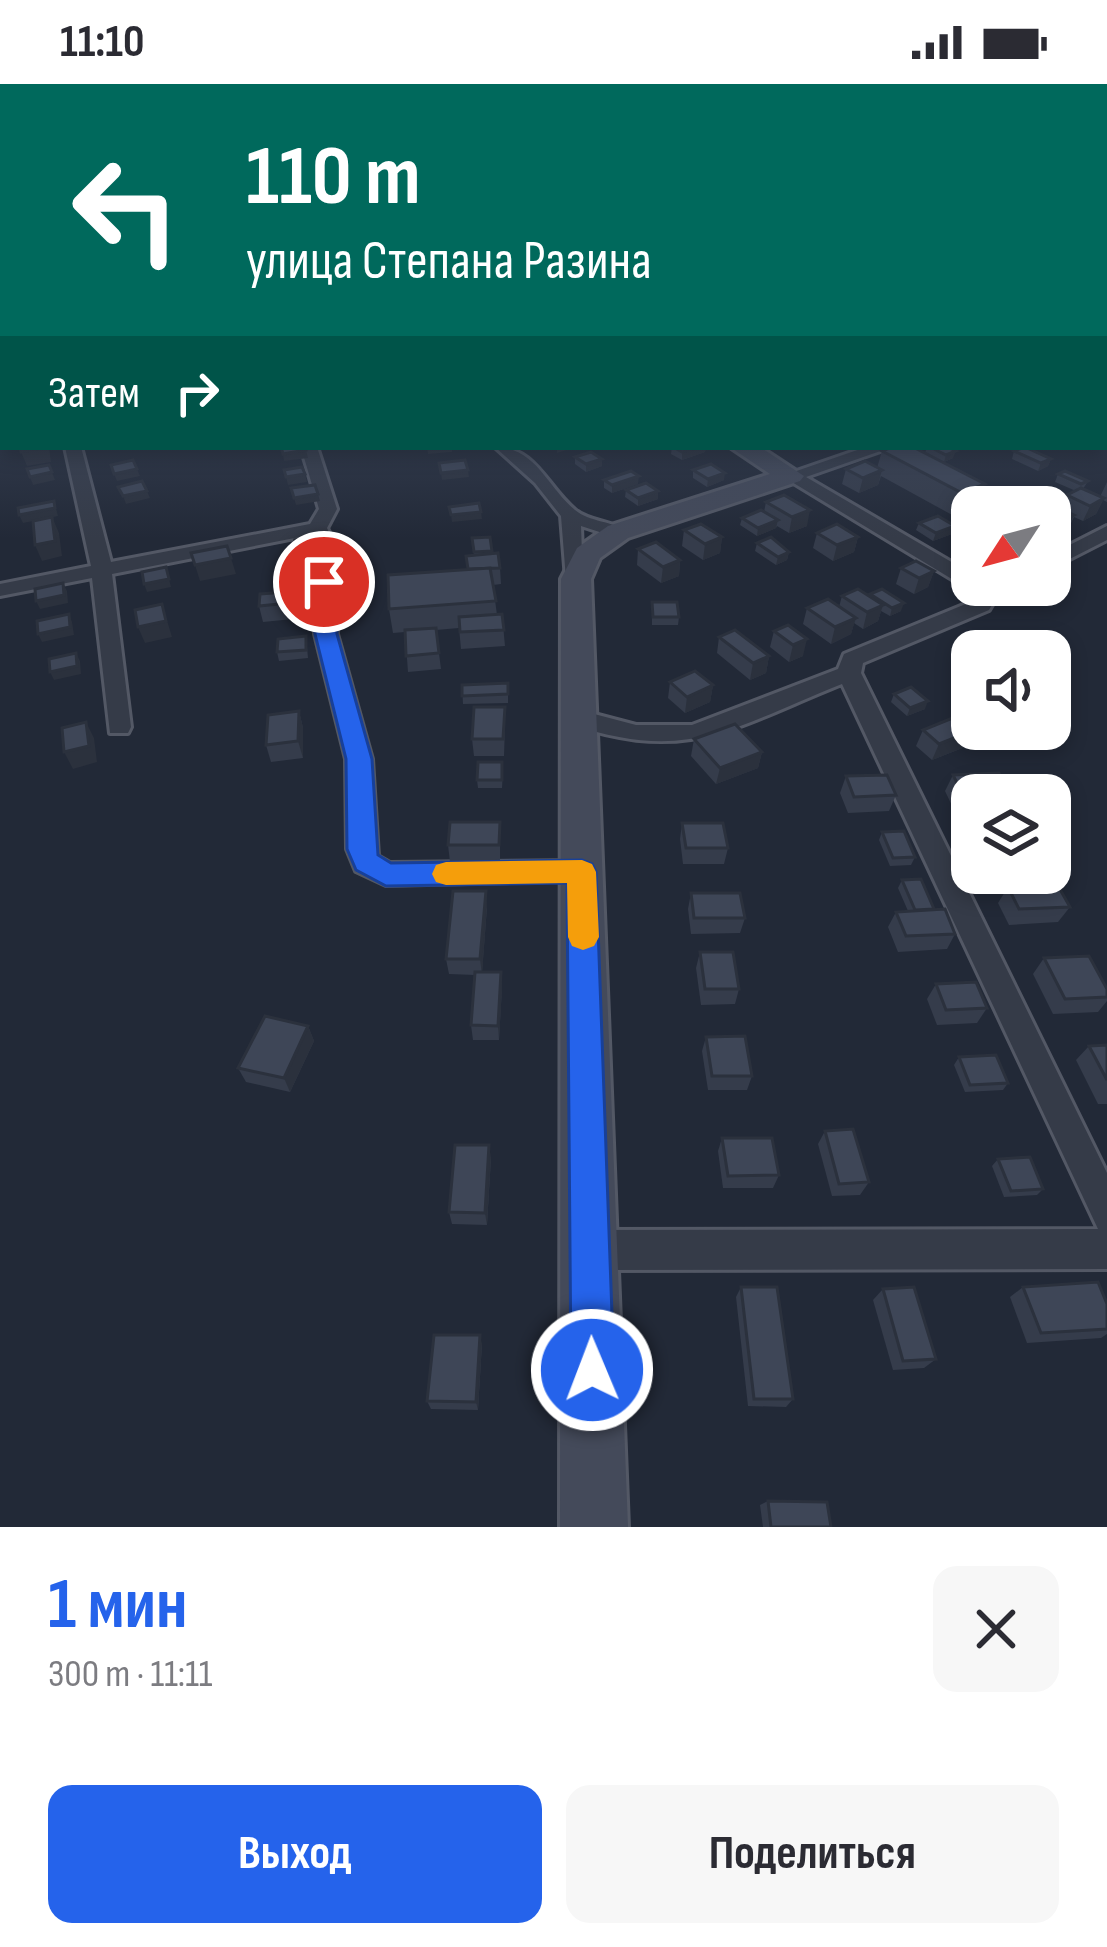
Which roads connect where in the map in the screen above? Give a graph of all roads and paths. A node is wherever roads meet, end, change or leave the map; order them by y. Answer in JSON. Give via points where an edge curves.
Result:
{"nodes":[{"id":1,"x":74,"y":450,"type":"edge"},
{"id":2,"x":309,"y":450,"type":"edge"},
{"id":3,"x":507,"y":450,"type":"edge"},
{"id":4,"x":747,"y":450,"type":"edge"},
{"id":5,"x":874,"y":450,"type":"edge"},
{"id":6,"x":791,"y":476,"type":"junction"},
{"id":7,"x":570,"y":516,"type":"junction"},
{"id":8,"x":317,"y":528,"type":"junction"},
{"id":9,"x":618,"y":532,"type":"junction"},
{"id":10,"x":1107,"y":532,"type":"edge"},
{"id":11,"x":1071,"y":552,"type":"edge"},
{"id":12,"x":951,"y":565,"type":"edge"},
{"id":13,"x":100,"y":570,"type":"junction"},
{"id":14,"x":576,"y":579,"type":"junction"},
{"id":15,"x":0,"y":590,"type":"edge"},
{"id":16,"x":979,"y":606,"type":"edge"},
{"id":17,"x":849,"y":673,"type":"junction"},
{"id":18,"x":579,"y":718,"type":"junction"},
{"id":19,"x":119,"y":727,"type":"dead end"},
{"id":20,"x":582,"y":872,"type":"junction"},
{"id":21,"x":1107,"y":1214,"type":"edge"},
{"id":22,"x":1107,"y":1249,"type":"edge"},
{"id":23,"x":590,"y":1250,"type":"junction"},
{"id":24,"x":594,"y":1527,"type":"edge"}],
"edges":[{"from":1,"to":13,"type":"street"},
{"from":2,"to":8,"type":"street","via":[[328,508]]},
{"from":3,"to":7,"type":"street"},
{"from":4,"to":6,"type":"street"},
{"from":5,"to":6,"type":"street"},
{"from":6,"to":9,"type":"street"},
{"from":6,"to":12,"type":"street"},
{"from":7,"to":9,"type":"street"},
{"from":7,"to":14,"type":"street"},
{"from":8,"to":13,"type":"street"},
{"from":8,"to":20,"type":"street","via":[[326,548],[326,634],[359,759],[366,862],[386,874]]},
{"from":9,"to":14,"type":"street","via":[[586,554]]},
{"from":10,"to":11,"type":"street"},
{"from":13,"to":15,"type":"street"},
{"from":13,"to":19,"type":"street"},
{"from":14,"to":18,"type":"street"},
{"from":16,"to":17,"type":"street","via":[[852,659]]},
{"from":17,"to":18,"type":"street","via":[[695,733],[623,734]]},
{"from":17,"to":21,"type":"street"},
{"from":18,"to":20,"type":"street"},
{"from":20,"to":23,"type":"street"},
{"from":22,"to":23,"type":"street"},
{"from":23,"to":24,"type":"street"}]}
